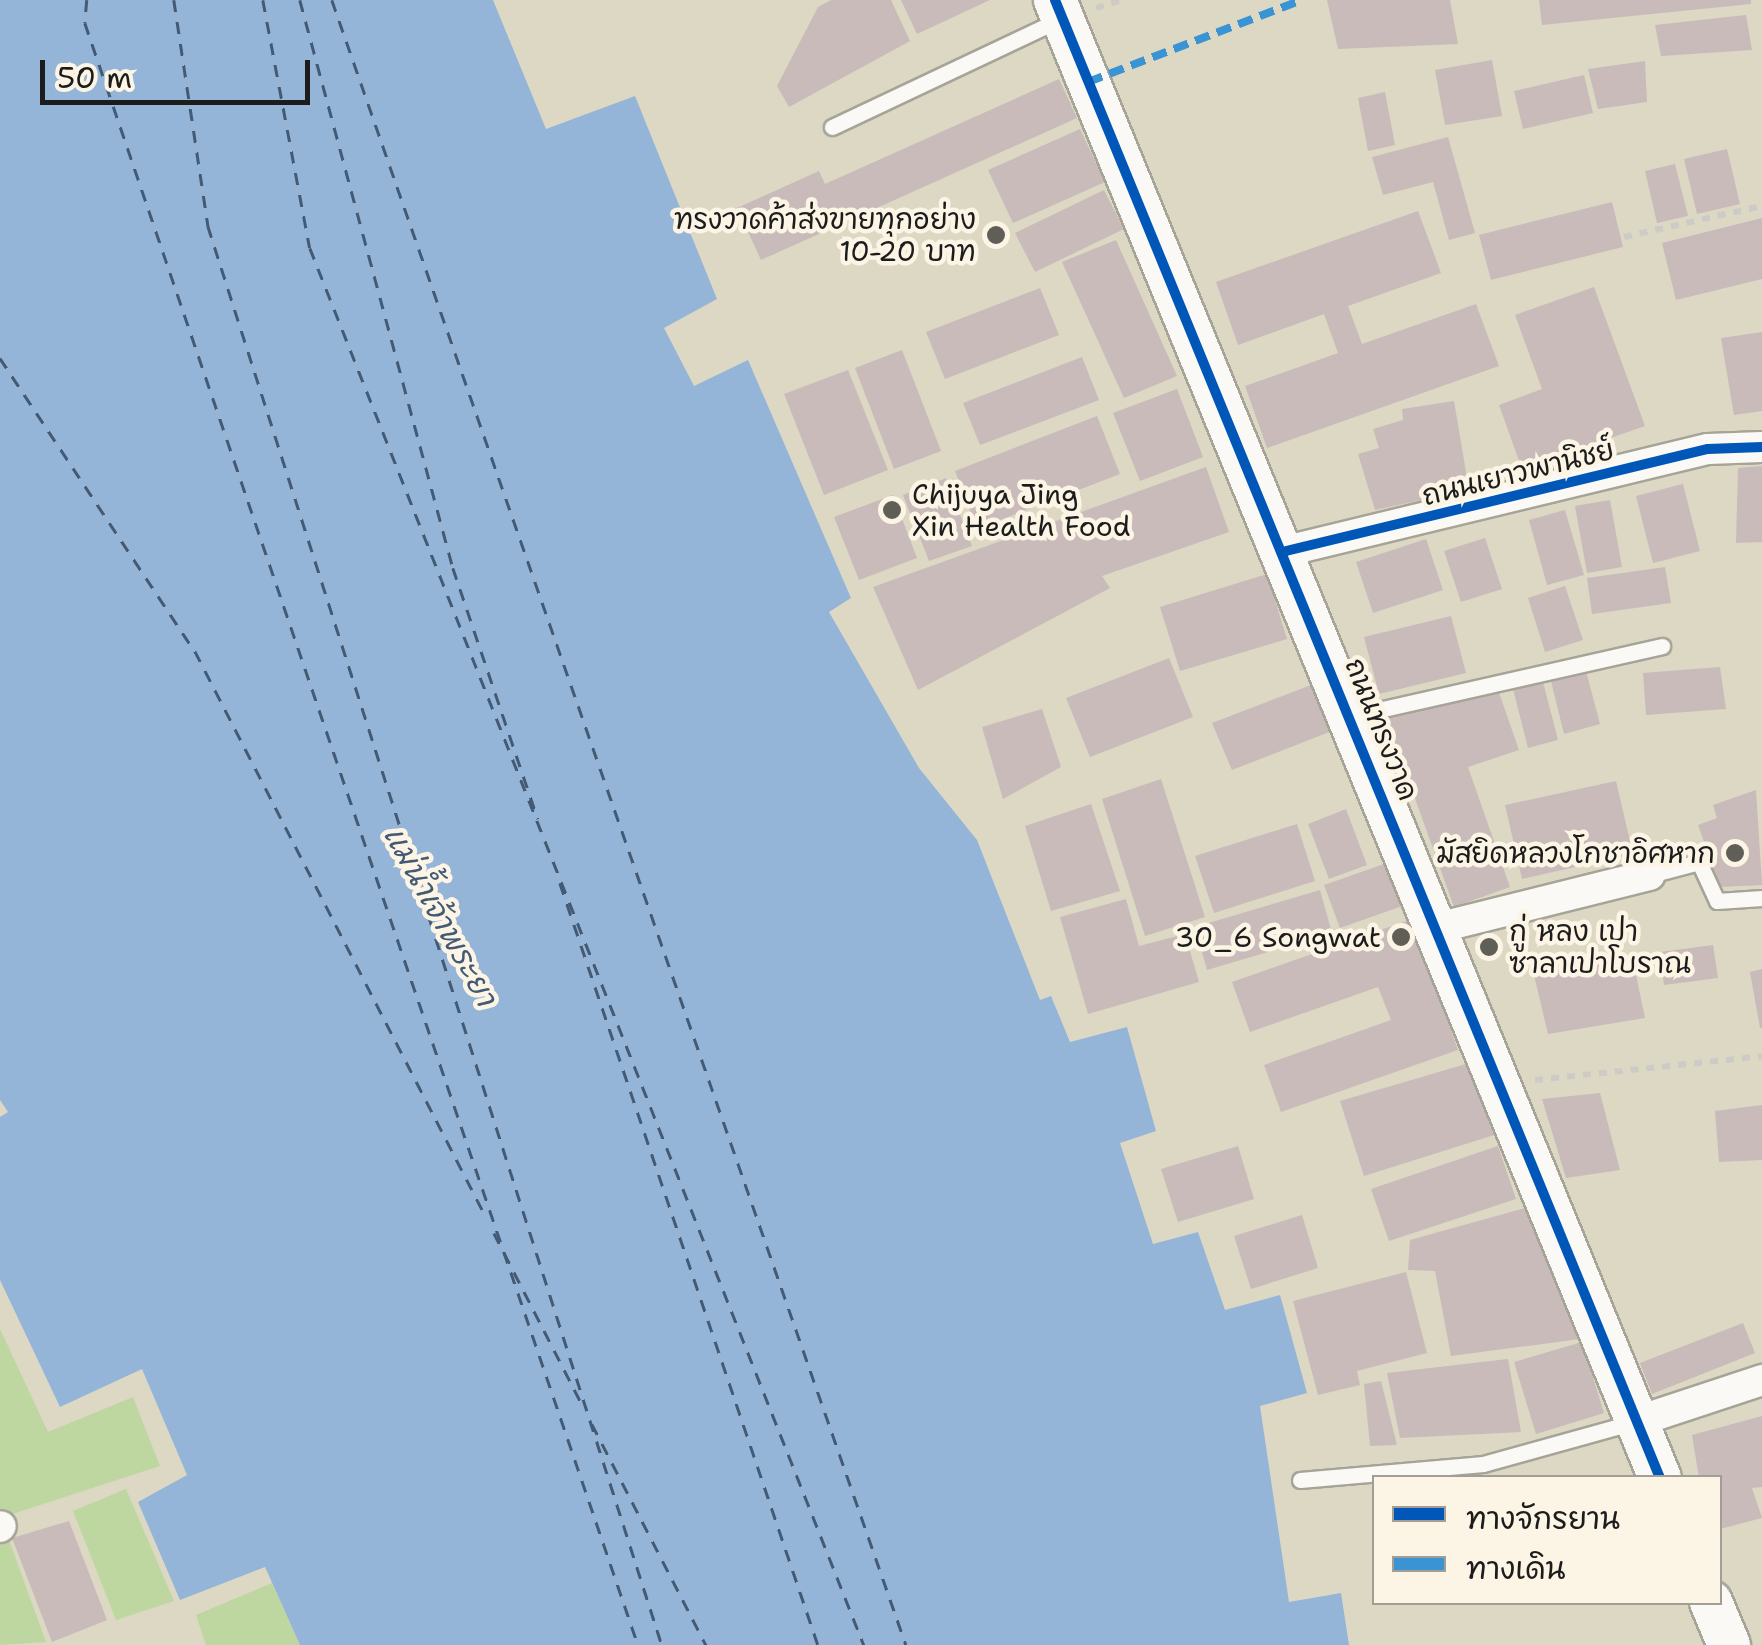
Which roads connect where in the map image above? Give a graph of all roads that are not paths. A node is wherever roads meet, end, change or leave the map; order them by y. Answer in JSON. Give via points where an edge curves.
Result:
{"nodes":[{"id":1,"x":1058,"y":9,"type":"edge"},
{"id":2,"x":832,"y":127,"type":"dead end"},
{"id":3,"x":1762,"y":447,"type":"edge"},
{"id":4,"x":1286,"y":552,"type":"junction"},
{"id":5,"x":1662,"y":646,"type":"dead end"},
{"id":6,"x":1352,"y":716,"type":"junction"},
{"id":7,"x":1650,"y":875,"type":"joint"},
{"id":8,"x":1762,"y":898,"type":"edge"},
{"id":9,"x":1441,"y":927,"type":"junction"},
{"id":10,"x":1762,"y":1380,"type":"edge"},
{"id":11,"x":1638,"y":1421,"type":"junction"},
{"id":12,"x":1659,"y":1475,"type":"edge"},
{"id":13,"x":1300,"y":1480,"type":"dead end"},
{"id":14,"x":1713,"y":1605,"type":"edge"},
{"id":15,"x":1729,"y":1645,"type":"edge"}],
"edges":[{"from":1,"to":2,"type":"lane"},
{"from":1,"to":4,"type":"street","name":"ถนนทรงวาด"},
{"from":3,"to":4,"type":"street","name":"ถนนเยาวพานิชย์","via":[[1708,449]]},
{"from":4,"to":6,"type":"street","name":"ถนนทรงวาด"},
{"from":5,"to":6,"type":"lane"},
{"from":6,"to":9,"type":"street","name":"ถนนทรงวาด"},
{"from":7,"to":8,"type":"lane","via":[[1699,862],[1716,901]]},
{"from":7,"to":9,"type":"street"},
{"from":9,"to":11,"type":"street","name":"ถนนทรงวาด"},
{"from":10,"to":11,"type":"street"},
{"from":11,"to":12,"type":"street","name":"ถนนทรงวาด"},
{"from":11,"to":13,"type":"lane","via":[[1483,1464]]},
{"from":14,"to":15,"type":"street"}]}
